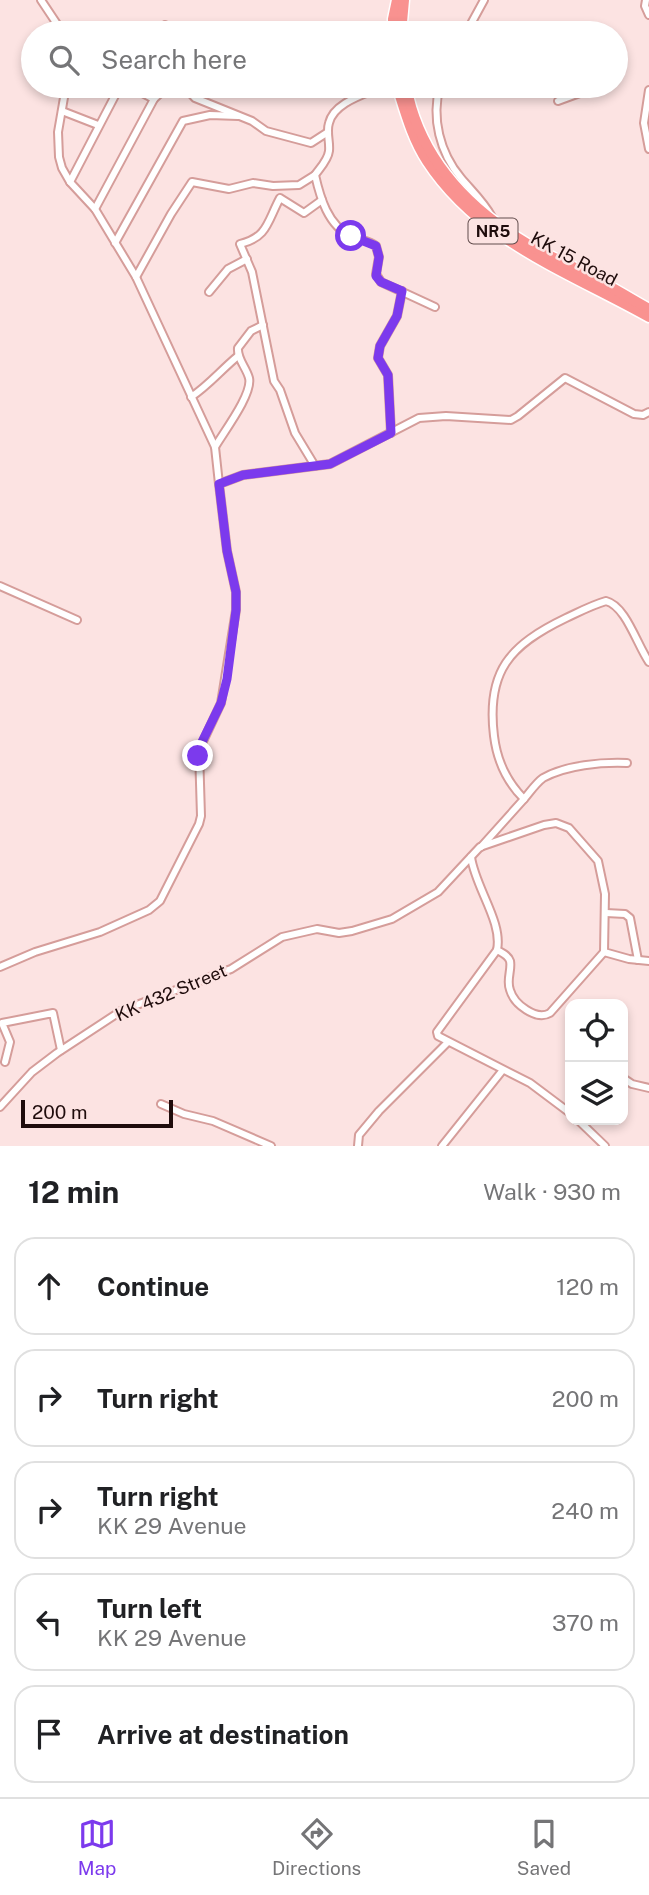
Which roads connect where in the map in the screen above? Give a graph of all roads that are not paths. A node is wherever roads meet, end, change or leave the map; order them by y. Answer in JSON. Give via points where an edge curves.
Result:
{"nodes":[{"id":1,"x":41,"y":0,"type":"edge"},
{"id":2,"x":397,"y":0,"type":"edge"},
{"id":3,"x":404,"y":0,"type":"edge"},
{"id":4,"x":484,"y":0,"type":"edge"},
{"id":5,"x":646,"y":0,"type":"edge"},
{"id":6,"x":649,"y":15,"type":"edge"},
{"id":7,"x":56,"y":21,"type":"edge"},
{"id":8,"x":393,"y":21,"type":"edge"},
{"id":9,"x":402,"y":21,"type":"edge"},
{"id":10,"x":473,"y":21,"type":"edge"},
{"id":11,"x":649,"y":90,"type":"edge"},
{"id":12,"x":64,"y":98,"type":"edge"},
{"id":13,"x":113,"y":98,"type":"edge"},
{"id":14,"x":197,"y":98,"type":"edge"},
{"id":15,"x":355,"y":98,"type":"edge"},
{"id":16,"x":401,"y":98,"type":"edge"},
{"id":17,"x":410,"y":98,"type":"edge"},
{"id":18,"x":439,"y":98,"type":"edge"},
{"id":19,"x":566,"y":98,"type":"edge"},
{"id":20,"x":154,"y":99,"type":"edge"},
{"id":21,"x":558,"y":101,"type":"dead end"},
{"id":22,"x":62,"y":111,"type":"junction"},
{"id":23,"x":238,"y":116,"type":"junction"},
{"id":24,"x":98,"y":125,"type":"junction"},
{"id":25,"x":328,"y":132,"type":"junction"},
{"id":26,"x":649,"y":149,"type":"edge"},
{"id":27,"x":316,"y":176,"type":"junction"},
{"id":28,"x":70,"y":182,"type":"junction"},
{"id":29,"x":322,"y":201,"type":"junction"},
{"id":30,"x":95,"y":209,"type":"junction"},
{"id":31,"x":494,"y":221,"type":"junction"},
{"id":32,"x":115,"y":243,"type":"junction"},
{"id":33,"x":247,"y":259,"type":"junction"},
{"id":34,"x":136,"y":277,"type":"junction"},
{"id":35,"x":402,"y":291,"type":"junction"},
{"id":36,"x":209,"y":292,"type":"dead end"},
{"id":37,"x":435,"y":307,"type":"dead end"},
{"id":38,"x":649,"y":309,"type":"edge"},
{"id":39,"x":649,"y":317,"type":"edge"},
{"id":40,"x":264,"y":324,"type":"junction"},
{"id":41,"x":238,"y":356,"type":"junction"},
{"id":42,"x":191,"y":397,"type":"junction"},
{"id":43,"x":649,"y":412,"type":"edge"},
{"id":44,"x":391,"y":433,"type":"junction"},
{"id":45,"x":215,"y":447,"type":"junction"},
{"id":46,"x":315,"y":466,"type":"junction"},
{"id":47,"x":219,"y":484,"type":"junction"},
{"id":48,"x":0,"y":586,"type":"edge"},
{"id":49,"x":77,"y":620,"type":"dead end"},
{"id":50,"x":649,"y":662,"type":"edge"},
{"id":51,"x":627,"y":764,"type":"dead end"},
{"id":52,"x":524,"y":799,"type":"junction"},
{"id":53,"x":480,"y":848,"type":"junction"},
{"id":54,"x":471,"y":858,"type":"junction"},
{"id":55,"x":606,"y":913,"type":"junction"},
{"id":56,"x":497,"y":950,"type":"junction"},
{"id":57,"x":604,"y":951,"type":"junction"},
{"id":58,"x":638,"y":960,"type":"junction"},
{"id":59,"x":649,"y":961,"type":"edge"},
{"id":60,"x":0,"y":967,"type":"edge"},
{"id":61,"x":1,"y":1023,"type":"edge"},
{"id":62,"x":448,"y":1042,"type":"junction"},
{"id":63,"x":61,"y":1050,"type":"junction"},
{"id":64,"x":5,"y":1062,"type":"dead end"},
{"id":65,"x":502,"y":1071,"type":"junction"},
{"id":66,"x":628,"y":1081,"type":"edge"},
{"id":67,"x":649,"y":1088,"type":"edge"},
{"id":68,"x":161,"y":1104,"type":"dead end"},
{"id":69,"x":0,"y":1107,"type":"edge"},
{"id":70,"x":565,"y":1109,"type":"edge"},
{"id":71,"x":583,"y":1125,"type":"edge"},
{"id":72,"x":271,"y":1146,"type":"edge"},
{"id":73,"x":358,"y":1146,"type":"edge"},
{"id":74,"x":442,"y":1146,"type":"edge"},
{"id":75,"x":605,"y":1146,"type":"edge"}],
"edges":[{"from":1,"to":7,"type":"street"},
{"from":2,"to":8,"type":"highway"},
{"from":3,"to":9,"type":"highway"},
{"from":4,"to":10,"type":"street"},
{"from":5,"to":6,"type":"street"},
{"from":11,"to":26,"type":"street","via":[[644,123]]},
{"from":12,"to":22,"type":"street"},
{"from":13,"to":24,"type":"street"},
{"from":14,"to":23,"type":"street"},
{"from":15,"to":25,"type":"street","via":[[333,114]]},
{"from":16,"to":39,"type":"highway","name":"KK 15 Road","number":"NR5","via":[[426,160],[474,216],[531,254]]},
{"from":17,"to":31,"type":"highway","name":"KK 15 Road","number":"NR5","via":[[436,161],[468,201]]},
{"from":18,"to":31,"type":"street","via":[[437,118],[444,149]]},
{"from":19,"to":21,"type":"street"},
{"from":20,"to":30,"type":"street"},
{"from":22,"to":24,"type":"street"},
{"from":22,"to":28,"type":"street","via":[[59,157]]},
{"from":23,"to":25,"type":"street","via":[[273,134],[307,143]]},
{"from":23,"to":32,"type":"street","via":[[210,115],[183,121]]},
{"from":24,"to":28,"type":"street"},
{"from":25,"to":27,"type":"street","via":[[328,155]]},
{"from":27,"to":29,"type":"street"},
{"from":27,"to":34,"type":"street","via":[[299,185],[253,183],[229,189],[192,182]]},
{"from":28,"to":30,"type":"street"},
{"from":29,"to":33,"type":"street","via":[[304,213],[280,198],[261,237],[240,244]]},
{"from":29,"to":35,"type":"street","via":[[344,232],[376,246],[376,276]]},
{"from":30,"to":32,"type":"street"},
{"from":31,"to":38,"type":"highway","name":"KK 15 Road","number":"NR5"},
{"from":32,"to":34,"type":"street"},
{"from":33,"to":36,"type":"street","via":[[228,269]]},
{"from":33,"to":40,"type":"street"},
{"from":34,"to":42,"type":"street"},
{"from":35,"to":37,"type":"street"},
{"from":35,"to":44,"type":"street","via":[[397,316],[378,358],[388,375]]},
{"from":40,"to":41,"type":"street","via":[[251,331],[238,348]]},
{"from":40,"to":46,"type":"street","via":[[274,381],[295,433]]},
{"from":41,"to":42,"type":"street"},
{"from":41,"to":45,"type":"street","via":[[249,379],[248,392]]},
{"from":42,"to":45,"type":"street"},
{"from":43,"to":44,"type":"street","via":[[634,414],[565,378],[510,420],[424,417]]},
{"from":44,"to":46,"type":"street","via":[[337,462]]},
{"from":45,"to":47,"type":"street"},
{"from":46,"to":47,"type":"street","via":[[243,475]]},
{"from":47,"to":60,"type":"street","via":[[236,610],[221,703],[199,750],[199,824],[160,901],[149,910]]},
{"from":48,"to":49,"type":"street"},
{"from":50,"to":52,"type":"street","via":[[618,607],[610,602],[530,638],[513,652],[500,673],[491,710],[495,745],[506,777]]},
{"from":51,"to":52,"type":"street","via":[[554,774],[540,780]]},
{"from":52,"to":53,"type":"street"},
{"from":53,"to":54,"type":"street"},
{"from":53,"to":55,"type":"street","via":[[544,825],[562,825],[598,860]]},
{"from":54,"to":56,"type":"street","via":[[496,928]]},
{"from":54,"to":63,"type":"street","name":"KK 432 Street","via":[[438,892],[392,919],[352,931],[317,929],[282,937],[231,969],[121,1011]]},
{"from":55,"to":57,"type":"street"},
{"from":55,"to":58,"type":"street","via":[[630,918]]},
{"from":56,"to":57,"type":"street","via":[[510,961],[509,987],[515,999],[544,1016]]},
{"from":56,"to":62,"type":"street","via":[[439,1029],[438,1036]]},
{"from":57,"to":58,"type":"street"},
{"from":58,"to":59,"type":"street"},
{"from":61,"to":63,"type":"street","via":[[53,1013]]},
{"from":61,"to":64,"type":"street","via":[[10,1042]]},
{"from":62,"to":65,"type":"street"},
{"from":62,"to":73,"type":"street","via":[[379,1111],[359,1135]]},
{"from":63,"to":69,"type":"street","name":"KK 432 Street","via":[[32,1072]]},
{"from":65,"to":70,"type":"street","via":[[530,1083]]},
{"from":65,"to":74,"type":"street"},
{"from":66,"to":67,"type":"street"},
{"from":68,"to":72,"type":"street"},
{"from":71,"to":75,"type":"street"}]}
